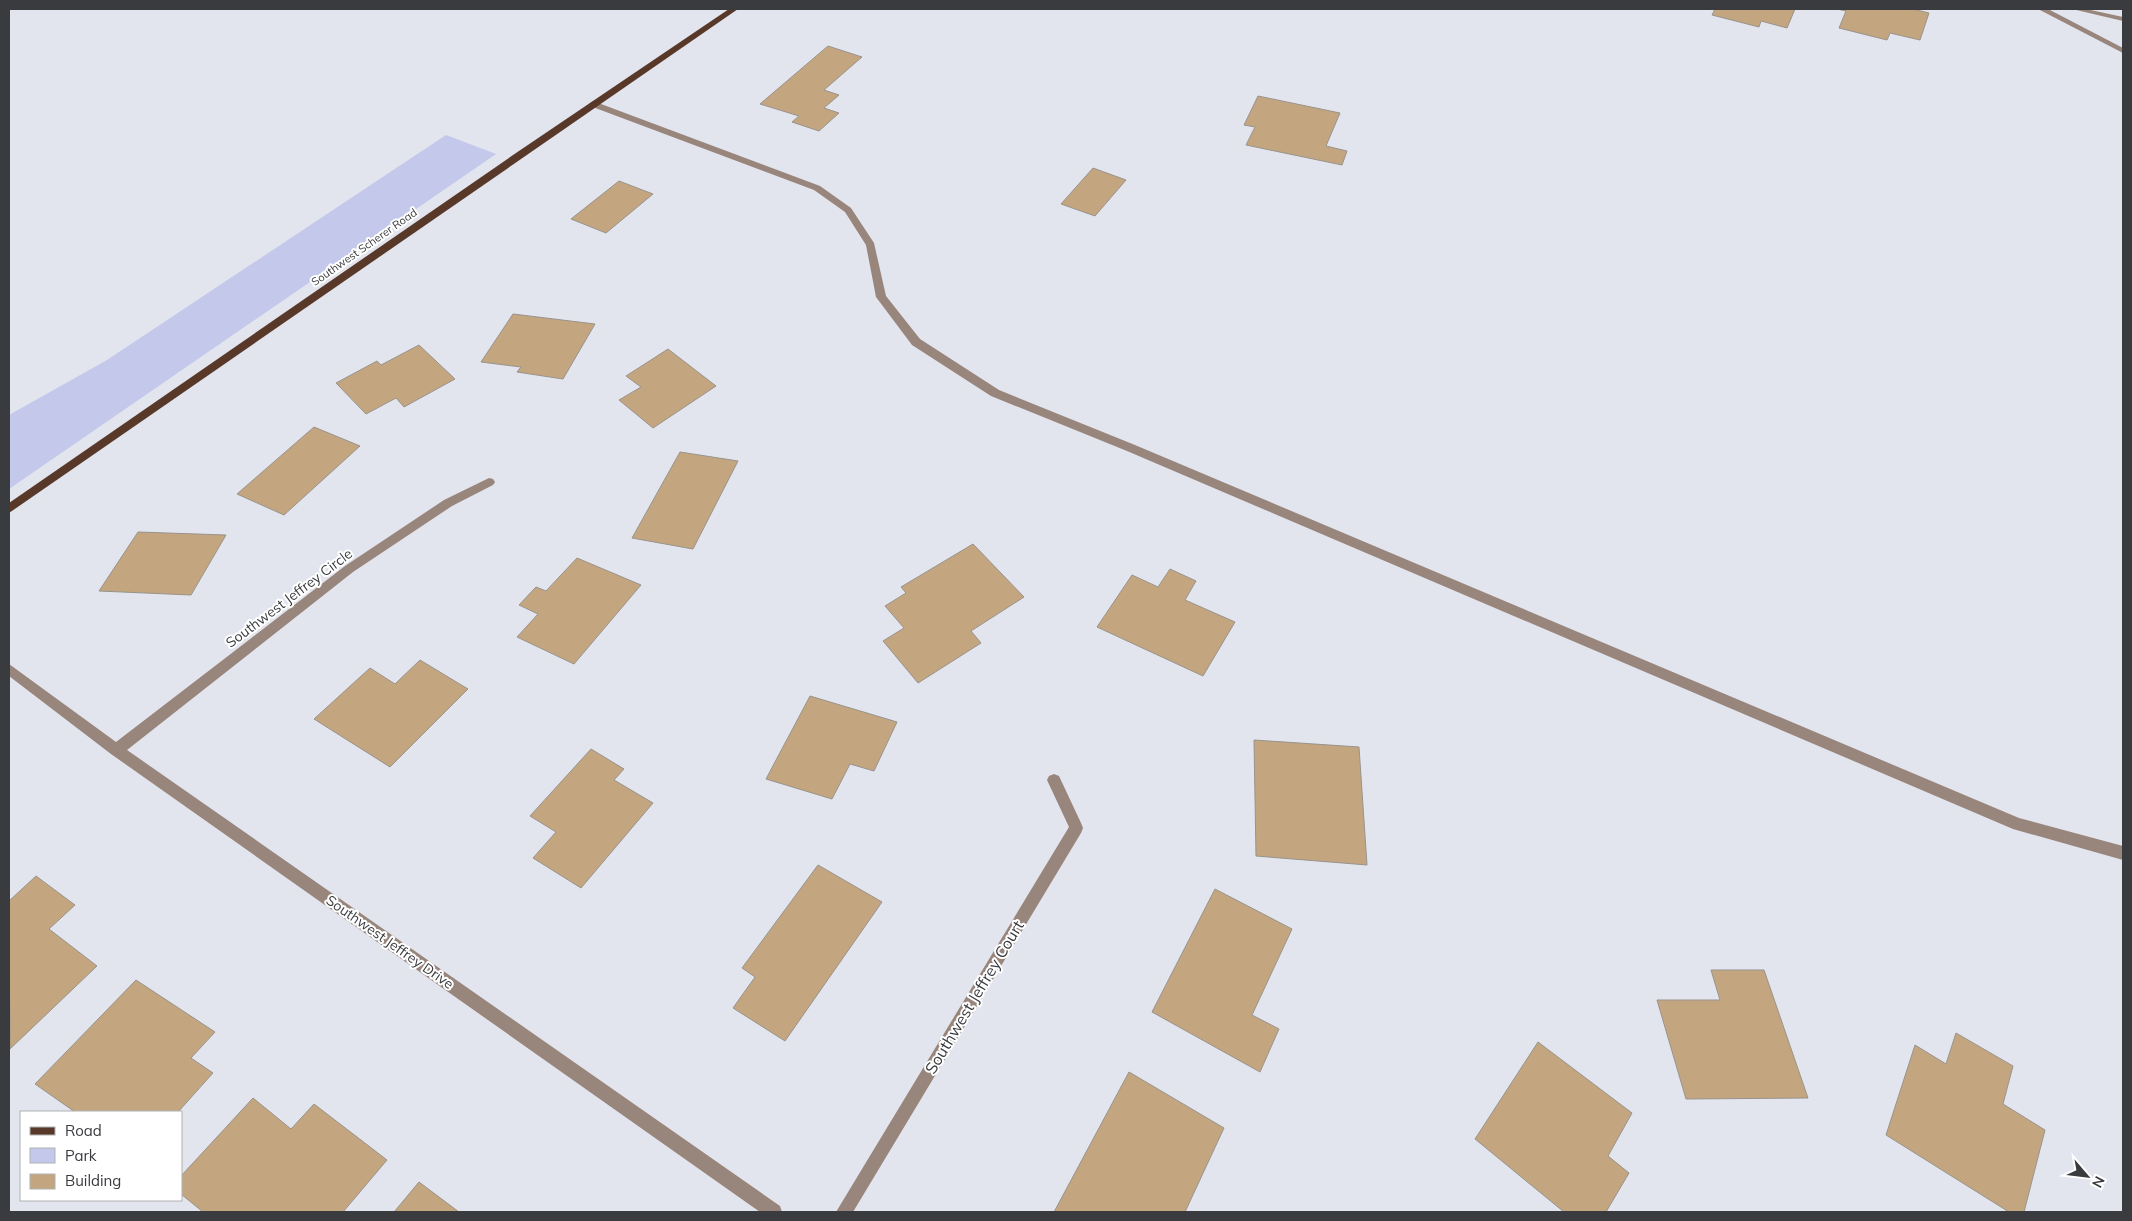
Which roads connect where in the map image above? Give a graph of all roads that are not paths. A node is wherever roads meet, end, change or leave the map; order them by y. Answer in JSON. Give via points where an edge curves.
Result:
{"nodes":[{"id":1,"x":734,"y":9,"type":"edge"},
{"id":2,"x":2042,"y":9,"type":"edge"},
{"id":3,"x":2076,"y":9,"type":"edge"},
{"id":4,"x":2123,"y":19,"type":"edge"},
{"id":5,"x":2123,"y":51,"type":"edge"},
{"id":6,"x":593,"y":104,"type":"junction"},
{"id":7,"x":489,"y":482,"type":"dead end"},
{"id":8,"x":9,"y":509,"type":"edge"},
{"id":9,"x":9,"y":669,"type":"edge"},
{"id":10,"x":116,"y":750,"type":"junction"},
{"id":11,"x":1054,"y":780,"type":"dead end"},
{"id":12,"x":2123,"y":853,"type":"edge"},
{"id":13,"x":774,"y":1212,"type":"edge"},
{"id":14,"x":844,"y":1212,"type":"edge"}],
"edges":[{"from":1,"to":6,"type":"main road","name":"Southwest Scherer Road"},
{"from":2,"to":5,"type":"street"},
{"from":3,"to":4,"type":"street"},
{"from":6,"to":8,"type":"main road","name":"Southwest Scherer Road"},
{"from":6,"to":12,"type":"street","via":[[817,188],[848,210],[871,245],[881,298],[916,342],[995,392],[2018,824]]},
{"from":7,"to":10,"type":"street","name":"Southwest Jeffrey Circle","via":[[448,503],[350,570]]},
{"from":9,"to":10,"type":"street","name":"Southwest Jeffrey Drive"},
{"from":10,"to":13,"type":"street","name":"Southwest Jeffrey Drive"},
{"from":11,"to":14,"type":"street","name":"Southwest Jeffrey Court","via":[[1076,828]]}]}
